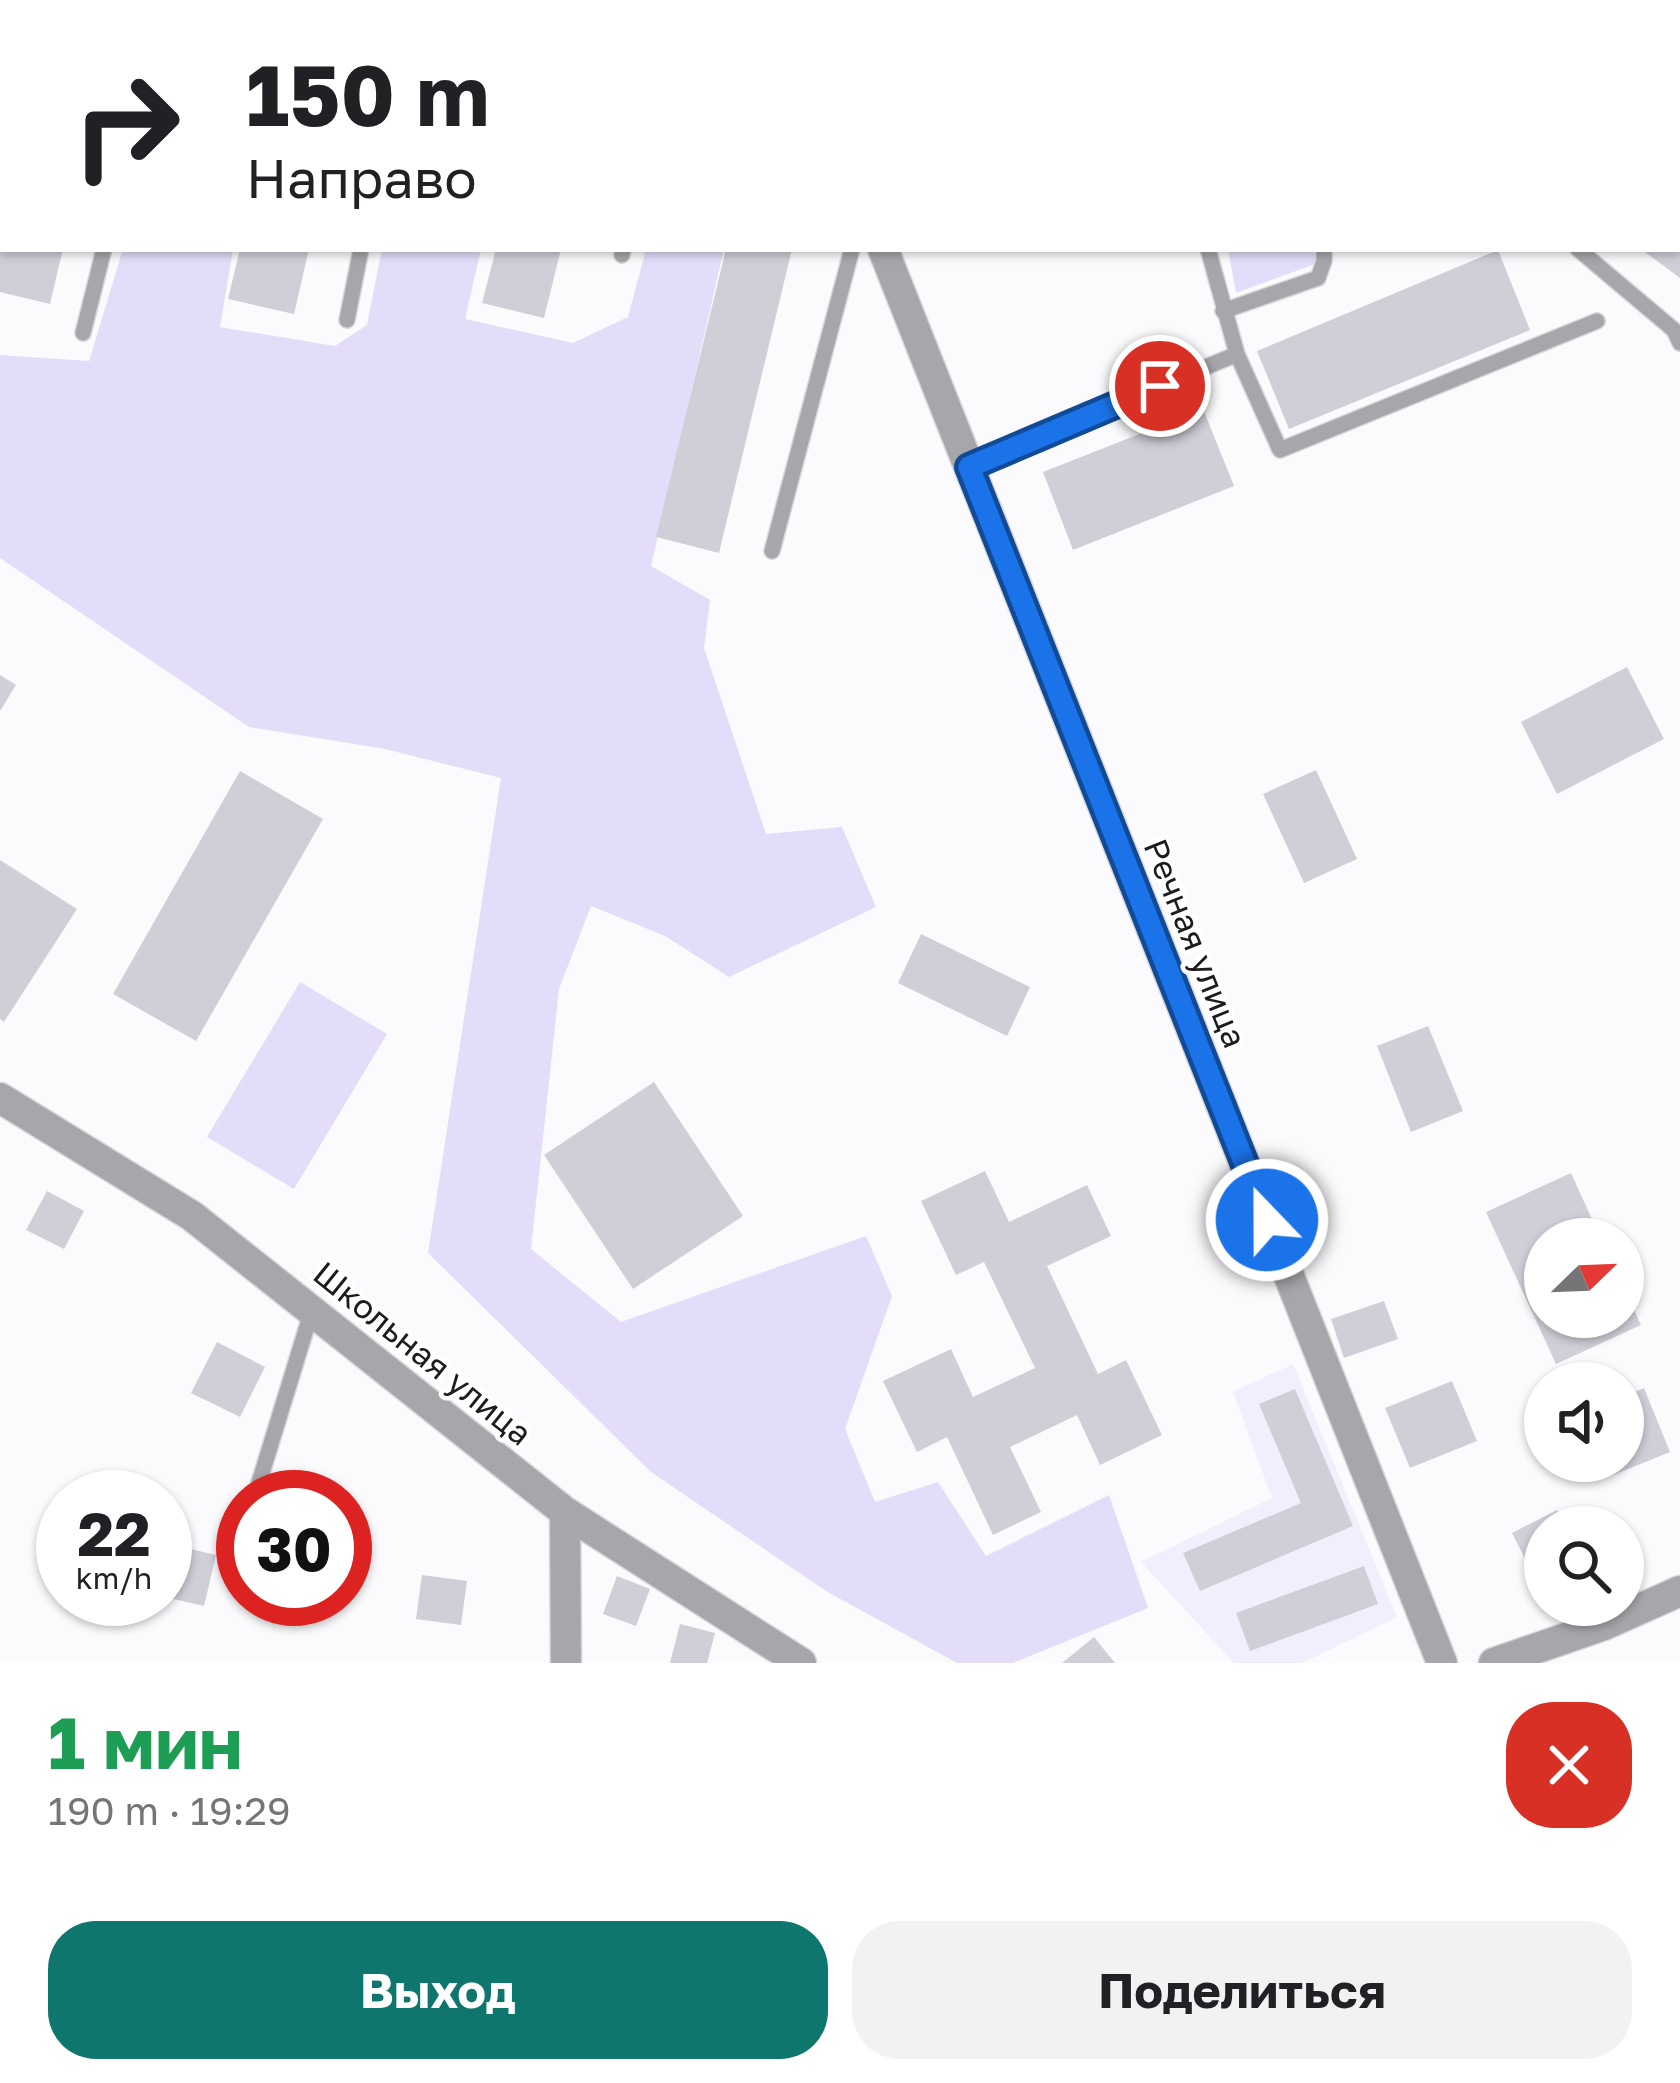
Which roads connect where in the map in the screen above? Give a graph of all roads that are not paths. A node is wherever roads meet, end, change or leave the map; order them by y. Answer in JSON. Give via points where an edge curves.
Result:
{"nodes":[{"id":1,"x":103,"y":252,"type":"edge"},
{"id":2,"x":360,"y":252,"type":"edge"},
{"id":3,"x":851,"y":252,"type":"edge"},
{"id":4,"x":884,"y":252,"type":"edge"},
{"id":5,"x":1209,"y":252,"type":"edge"},
{"id":6,"x":1324,"y":252,"type":"edge"},
{"id":7,"x":1582,"y":252,"type":"edge"},
{"id":8,"x":1223,"y":311,"type":"junction"},
{"id":9,"x":347,"y":320,"type":"dead end"},
{"id":10,"x":1597,"y":321,"type":"dead end"},
{"id":11,"x":82,"y":333,"type":"dead end"},
{"id":12,"x":1680,"y":343,"type":"edge"},
{"id":13,"x":1237,"y":354,"type":"junction"},
{"id":14,"x":969,"y":467,"type":"junction"},
{"id":15,"x":772,"y":551,"type":"dead end"},
{"id":16,"x":0,"y":1098,"type":"edge"},
{"id":17,"x":312,"y":1310,"type":"junction"},
{"id":18,"x":263,"y":1470,"type":"edge"},
{"id":19,"x":565,"y":1512,"type":"junction"},
{"id":20,"x":1680,"y":1591,"type":"edge"},
{"id":21,"x":566,"y":1663,"type":"edge"},
{"id":22,"x":801,"y":1663,"type":"edge"},
{"id":23,"x":1442,"y":1663,"type":"edge"},
{"id":24,"x":1495,"y":1663,"type":"edge"}],
"edges":[{"from":1,"to":11,"type":"lane"},
{"from":2,"to":9,"type":"lane"},
{"from":3,"to":15,"type":"lane"},
{"from":4,"to":14,"type":"street","name":"Речная улица"},
{"from":5,"to":8,"type":"lane"},
{"from":6,"to":8,"type":"lane","via":[[1318,278]]},
{"from":7,"to":12,"type":"lane"},
{"from":8,"to":13,"type":"lane"},
{"from":10,"to":13,"type":"lane","via":[[1280,450]]},
{"from":13,"to":14,"type":"lane"},
{"from":14,"to":23,"type":"street","name":"Речная улица"},
{"from":16,"to":17,"type":"street","name":"Школьная улица","via":[[192,1216]]},
{"from":17,"to":18,"type":"lane"},
{"from":17,"to":19,"type":"street","name":"Школьная улица"},
{"from":19,"to":21,"type":"street"},
{"from":19,"to":22,"type":"street","name":"Школьная улица"},
{"from":20,"to":24,"type":"street"}]}
